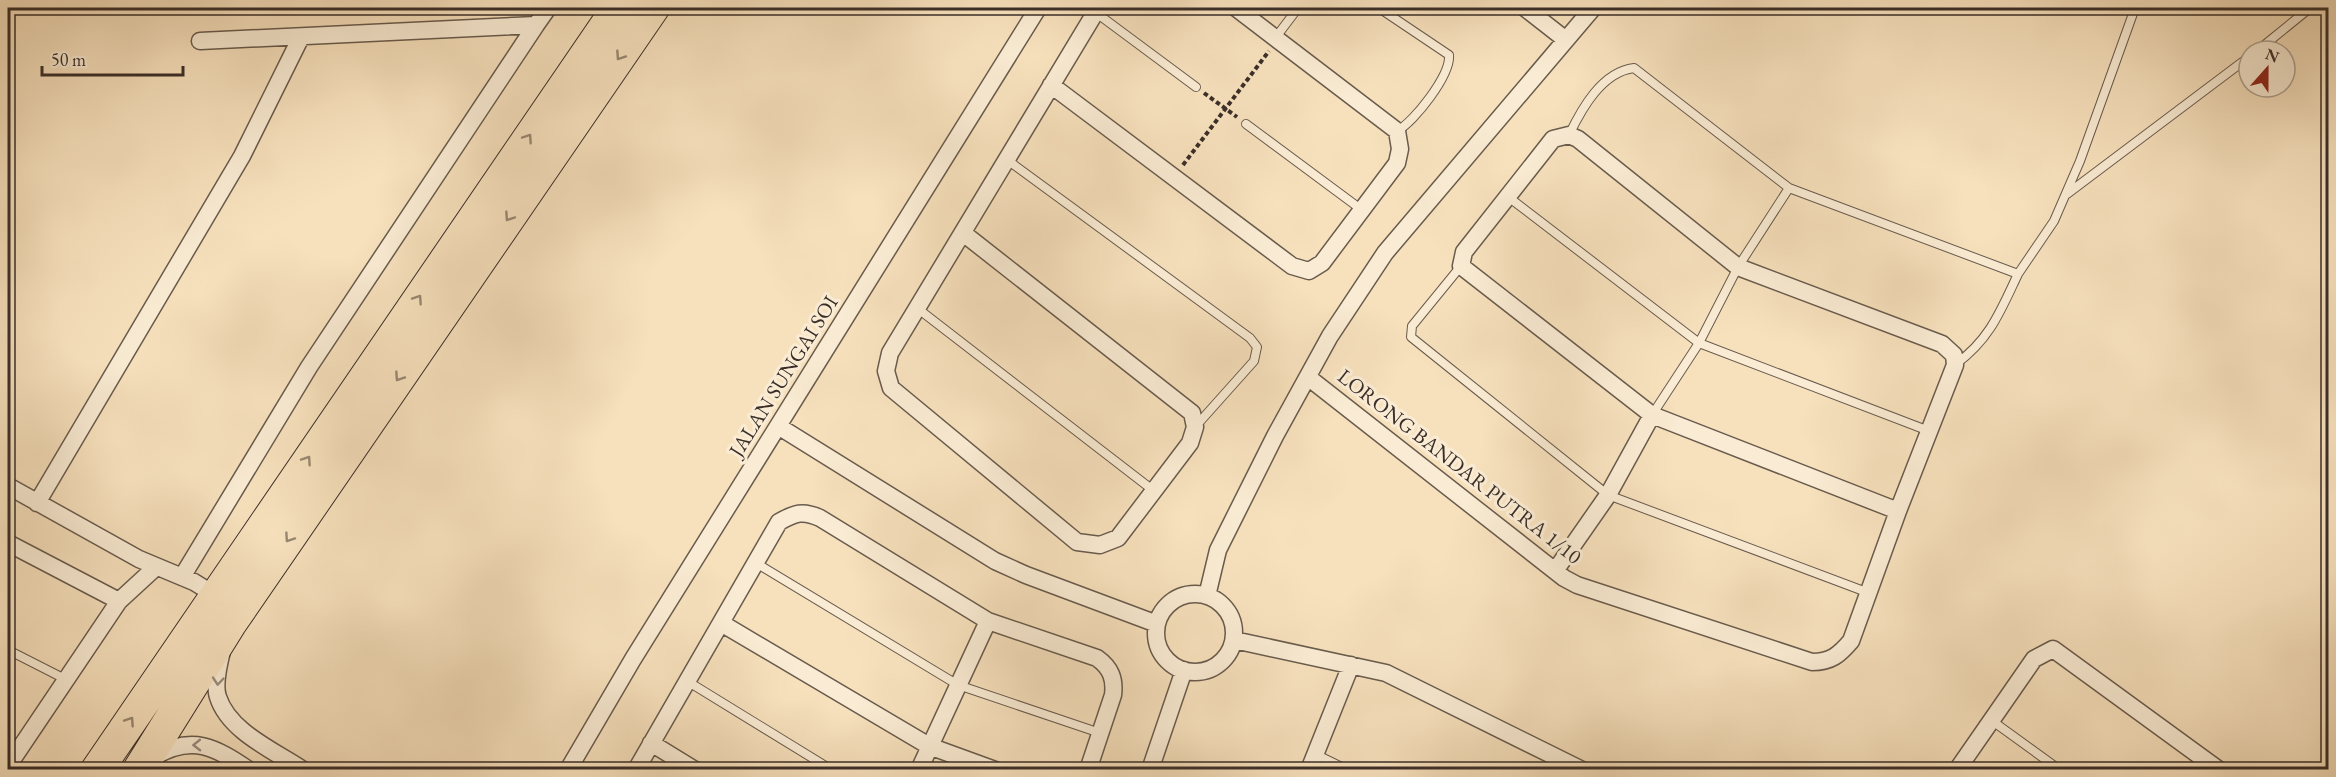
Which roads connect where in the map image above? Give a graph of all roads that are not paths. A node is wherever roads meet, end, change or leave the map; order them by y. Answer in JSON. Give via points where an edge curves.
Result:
{"nodes":[{"id":1,"x":548,"y":8,"type":"edge"},
{"id":2,"x":618,"y":8,"type":"edge"},
{"id":3,"x":653,"y":8,"type":"edge"},
{"id":4,"x":1038,"y":8,"type":"edge"},
{"id":5,"x":1236,"y":8,"type":"edge"},
{"id":6,"x":1298,"y":8,"type":"edge"},
{"id":7,"x":1379,"y":8,"type":"edge"},
{"id":8,"x":1525,"y":8,"type":"edge"},
{"id":9,"x":1593,"y":8,"type":"edge"},
{"id":10,"x":2135,"y":8,"type":"edge"},
{"id":11,"x":2310,"y":8,"type":"edge"},
{"id":12,"x":1096,"y":10,"type":"edge"},
{"id":13,"x":536,"y":25,"type":"junction"},
{"id":14,"x":301,"y":37,"type":"junction"},
{"id":15,"x":1277,"y":38,"type":"junction"},
{"id":16,"x":2272,"y":39,"type":"edge"},
{"id":17,"x":1566,"y":40,"type":"junction"},
{"id":18,"x":200,"y":41,"type":"dead end"},
{"id":19,"x":2237,"y":66,"type":"edge"},
{"id":20,"x":1052,"y":85,"type":"junction"},
{"id":21,"x":1196,"y":87,"type":"road end"},
{"id":22,"x":1246,"y":124,"type":"road end"},
{"id":23,"x":1397,"y":131,"type":"junction"},
{"id":24,"x":1569,"y":135,"type":"junction"},
{"id":25,"x":1006,"y":159,"type":"junction"},
{"id":26,"x":1789,"y":188,"type":"junction"},
{"id":27,"x":2065,"y":195,"type":"junction"},
{"id":28,"x":1507,"y":196,"type":"junction"},
{"id":29,"x":1362,"y":210,"type":"junction"},
{"id":30,"x":963,"y":233,"type":"junction"},
{"id":31,"x":1461,"y":264,"type":"junction"},
{"id":32,"x":1738,"y":267,"type":"junction"},
{"id":33,"x":2018,"y":274,"type":"junction"},
{"id":34,"x":917,"y":308,"type":"junction"},
{"id":35,"x":1699,"y":344,"type":"junction"},
{"id":36,"x":1955,"y":365,"type":"junction"},
{"id":37,"x":1309,"y":378,"type":"junction"},
{"id":38,"x":1652,"y":415,"type":"junction"},
{"id":39,"x":778,"y":426,"type":"junction"},
{"id":40,"x":1195,"y":428,"type":"junction"},
{"id":41,"x":1929,"y":432,"type":"junction"},
{"id":42,"x":8,"y":486,"type":"edge"},
{"id":43,"x":1154,"y":491,"type":"junction"},
{"id":44,"x":1608,"y":495,"type":"junction"},
{"id":45,"x":37,"y":503,"type":"junction"},
{"id":46,"x":1898,"y":511,"type":"junction"},
{"id":47,"x":8,"y":543,"type":"edge"},
{"id":48,"x":756,"y":562,"type":"junction"},
{"id":49,"x":156,"y":567,"type":"junction"},
{"id":50,"x":1555,"y":571,"type":"junction"},
{"id":51,"x":182,"y":577,"type":"junction"},
{"id":52,"x":1869,"y":593,"type":"junction"},
{"id":53,"x":215,"y":595,"type":"junction"},
{"id":54,"x":1207,"y":596,"type":"junction"},
{"id":55,"x":119,"y":601,"type":"junction"},
{"id":56,"x":988,"y":621,"type":"junction"},
{"id":57,"x":721,"y":623,"type":"junction"},
{"id":58,"x":230,"y":624,"type":"junction"},
{"id":59,"x":1157,"y":624,"type":"junction"},
{"id":60,"x":1234,"y":640,"type":"junction"},
{"id":61,"x":8,"y":650,"type":"edge"},
{"id":62,"x":1351,"y":665,"type":"junction"},
{"id":63,"x":1184,"y":670,"type":"junction"},
{"id":64,"x":65,"y":679,"type":"junction"},
{"id":65,"x":687,"y":681,"type":"junction"},
{"id":66,"x":958,"y":685,"type":"junction"},
{"id":67,"x":1991,"y":720,"type":"junction"},
{"id":68,"x":1100,"y":733,"type":"junction"},
{"id":69,"x":651,"y":743,"type":"junction"},
{"id":70,"x":930,"y":746,"type":"junction"},
{"id":71,"x":9,"y":759,"type":"edge"},
{"id":72,"x":1312,"y":762,"type":"edge"},
{"id":73,"x":141,"y":767,"type":"edge"},
{"id":74,"x":2210,"y":767,"type":"edge"},
{"id":75,"x":97,"y":770,"type":"edge"},
{"id":76,"x":249,"y":770,"type":"edge"},
{"id":77,"x":303,"y":770,"type":"edge"},
{"id":78,"x":568,"y":770,"type":"edge"},
{"id":79,"x":636,"y":770,"type":"edge"},
{"id":80,"x":695,"y":770,"type":"edge"},
{"id":81,"x":832,"y":770,"type":"edge"},
{"id":82,"x":919,"y":770,"type":"edge"},
{"id":83,"x":995,"y":770,"type":"edge"},
{"id":84,"x":1088,"y":770,"type":"edge"},
{"id":85,"x":1150,"y":770,"type":"edge"},
{"id":86,"x":1348,"y":770,"type":"edge"},
{"id":87,"x":1582,"y":770,"type":"edge"},
{"id":88,"x":1957,"y":770,"type":"edge"},
{"id":89,"x":2060,"y":770,"type":"edge"}],
"edges":[{"from":1,"to":13,"type":"street"},
{"from":53,"to":2,"type":"highway","one_way":true},
{"from":3,"to":58,"type":"highway","one_way":true},
{"from":4,"to":39,"type":"street","name":"JALAN SUNGAI SOI"},
{"from":5,"to":15,"type":"street"},
{"from":6,"to":15,"type":"lane"},
{"from":7,"to":23,"type":"lane","via":[[1449,55],[1448,69],[1414,119]]},
{"from":8,"to":17,"type":"street"},
{"from":9,"to":17,"type":"street"},
{"from":10,"to":27,"type":"lane"},
{"from":11,"to":16,"type":"lane"},
{"from":12,"to":20,"type":"street"},
{"from":12,"to":21,"type":"lane"},
{"from":13,"to":14,"type":"street"},
{"from":13,"to":51,"type":"street","via":[[309,368]]},
{"from":14,"to":18,"type":"street"},
{"from":14,"to":45,"type":"street","via":[[242,156]]},
{"from":15,"to":23,"type":"street"},
{"from":17,"to":37,"type":"street","via":[[1385,253],[1330,336]]},
{"from":19,"to":27,"type":"lane"},
{"from":20,"to":25,"type":"street"},
{"from":20,"to":29,"type":"street","via":[[1292,266],[1309,270],[1322,263]]},
{"from":22,"to":29,"type":"lane"},
{"from":23,"to":29,"type":"street","via":[[1397,163]]},
{"from":24,"to":26,"type":"lane","via":[[1580,113],[1610,77],[1621,69],[1634,68]]},
{"from":24,"to":28,"type":"street","via":[[1553,139]]},
{"from":24,"to":32,"type":"street"},
{"from":25,"to":30,"type":"street"},
{"from":25,"to":40,"type":"lane","via":[[1250,338],[1257,347],[1254,361]]},
{"from":26,"to":32,"type":"lane"},
{"from":26,"to":33,"type":"lane"},
{"from":27,"to":33,"type":"lane","via":[[2054,221]]},
{"from":28,"to":31,"type":"street","via":[[1464,252]]},
{"from":28,"to":35,"type":"lane"},
{"from":30,"to":34,"type":"street"},
{"from":30,"to":40,"type":"street","via":[[1192,413]]},
{"from":31,"to":38,"type":"street"},
{"from":31,"to":44,"type":"lane","via":[[1412,326],[1411,337]]},
{"from":32,"to":35,"type":"lane"},
{"from":32,"to":36,"type":"street","via":[[1942,344],[1954,355]]},
{"from":33,"to":36,"type":"lane","via":[[1994,326],[1981,344]]},
{"from":34,"to":43,"type":"lane"},
{"from":34,"to":43,"type":"street","via":[[890,353],[886,370],[891,388],[1077,542],[1100,545],[1118,538]]},
{"from":35,"to":38,"type":"lane"},
{"from":35,"to":41,"type":"lane"},
{"from":36,"to":41,"type":"street"},
{"from":37,"to":50,"type":"street","name":"LORONG BANDAR PUTRA 1/10"},
{"from":37,"to":54,"type":"street","via":[[1218,550]]},
{"from":38,"to":44,"type":"street"},
{"from":38,"to":46,"type":"street"},
{"from":39,"to":59,"type":"street","via":[[995,561]]},
{"from":39,"to":78,"type":"street","name":"JALAN SUNGAI SOI"},
{"from":40,"to":43,"type":"street","via":[[1190,442]]},
{"from":41,"to":46,"type":"street"},
{"from":42,"to":45,"type":"street"},
{"from":44,"to":50,"type":"street"},
{"from":44,"to":52,"type":"lane"},
{"from":45,"to":49,"type":"street"},
{"from":46,"to":52,"type":"street"},
{"from":47,"to":55,"type":"street"},
{"from":48,"to":56,"type":"street","via":[[779,522],[796,512],[808,512]]},
{"from":48,"to":57,"type":"street"},
{"from":48,"to":66,"type":"lane"},
{"from":49,"to":51,"type":"street"},
{"from":49,"to":55,"type":"street"},
{"from":50,"to":52,"type":"street","name":"LORONG BANDAR PUTRA 1/10","via":[[1577,585],[1812,662],[1826,662],[1840,655],[1851,641]]},
{"from":51,"to":53,"type":"street"},
{"from":75,"to":53,"type":"highway","one_way":true},
{"from":54,"to":59,"type":"street","via":[[1181,596],[1161,612]]},
{"from":54,"to":60,"type":"street","via":[[1227,610]]},
{"from":55,"to":64,"type":"street"},
{"from":56,"to":66,"type":"street"},
{"from":56,"to":68,"type":"street","via":[[1106,664],[1114,683]]},
{"from":57,"to":65,"type":"street"},
{"from":57,"to":70,"type":"street"},
{"from":58,"to":73,"type":"highway"},
{"from":58,"to":77,"type":"street","one_way":true,"via":[[220,659],[217,695],[226,714],[239,728]]},
{"from":59,"to":63,"type":"street","via":[[1158,646]]},
{"from":60,"to":62,"type":"street"},
{"from":60,"to":63,"type":"street","via":[[1217,665],[1206,670]]},
{"from":61,"to":64,"type":"lane"},
{"from":62,"to":72,"type":"street"},
{"from":62,"to":87,"type":"street","via":[[1386,673]]},
{"from":63,"to":85,"type":"street"},
{"from":64,"to":71,"type":"street"},
{"from":65,"to":69,"type":"street"},
{"from":65,"to":81,"type":"lane"},
{"from":66,"to":68,"type":"lane"},
{"from":66,"to":70,"type":"street"},
{"from":67,"to":74,"type":"street","via":[[2034,659],[2053,649]]},
{"from":67,"to":88,"type":"street"},
{"from":67,"to":89,"type":"lane"},
{"from":68,"to":84,"type":"street"},
{"from":69,"to":79,"type":"street"},
{"from":69,"to":80,"type":"street"},
{"from":70,"to":82,"type":"street"},
{"from":70,"to":83,"type":"street"},
{"from":72,"to":86,"type":"lane"},
{"from":76,"to":73,"type":"street","one_way":true,"via":[[206,745],[172,746]]}]}
